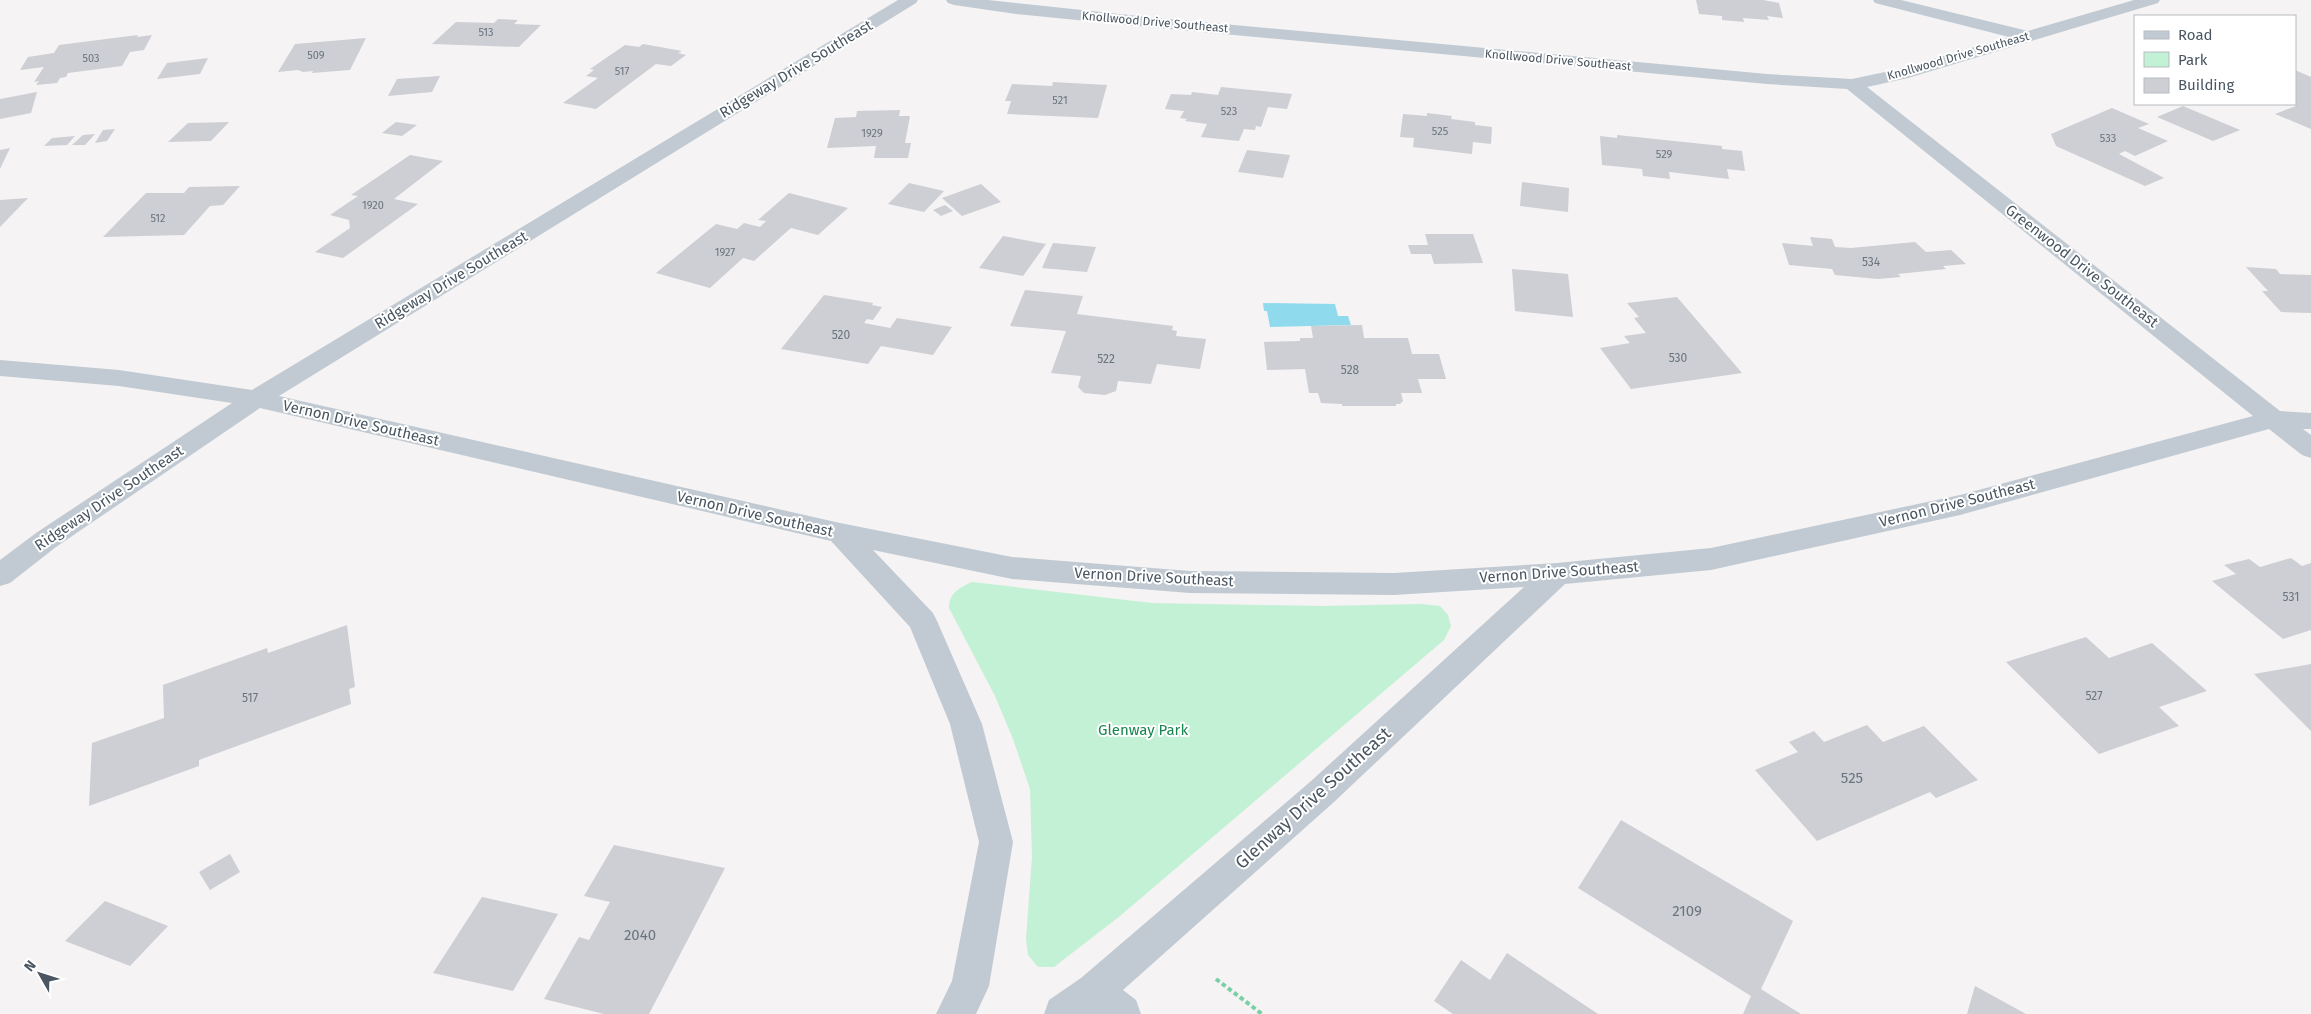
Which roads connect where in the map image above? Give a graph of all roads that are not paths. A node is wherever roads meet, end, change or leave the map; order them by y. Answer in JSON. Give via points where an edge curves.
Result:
{"nodes":[{"id":1,"x":910,"y":0,"type":"edge"},
{"id":2,"x":954,"y":0,"type":"edge"},
{"id":3,"x":1881,"y":0,"type":"edge"},
{"id":4,"x":2152,"y":0,"type":"edge"},
{"id":5,"x":2028,"y":36,"type":"junction"},
{"id":6,"x":1852,"y":84,"type":"junction"},
{"id":7,"x":0,"y":368,"type":"edge"},
{"id":8,"x":256,"y":399,"type":"junction"},
{"id":9,"x":2275,"y":419,"type":"junction"},
{"id":10,"x":2311,"y":421,"type":"edge"},
{"id":11,"x":2311,"y":449,"type":"edge"},
{"id":12,"x":840,"y":533,"type":"junction"},
{"id":13,"x":1557,"y":574,"type":"junction"},
{"id":14,"x":0,"y":575,"type":"edge"},
{"id":15,"x":1094,"y":991,"type":"junction"},
{"id":16,"x":955,"y":1014,"type":"edge"},
{"id":17,"x":1063,"y":1014,"type":"edge"},
{"id":18,"x":1122,"y":1014,"type":"edge"}],
"edges":[{"from":1,"to":8,"type":"street","name":"Ridgeway Drive Southeast"},
{"from":2,"to":6,"type":"street","name":"Knollwood Drive Southeast","via":[[1148,22]]},
{"from":3,"to":5,"type":"street"},
{"from":4,"to":5,"type":"street","name":"Knollwood Drive Southeast"},
{"from":5,"to":6,"type":"street","name":"Knollwood Drive Southeast","via":[[1902,74]]},
{"from":6,"to":9,"type":"street","name":"Greenwood Drive Southeast"},
{"from":7,"to":8,"type":"street","name":"Vernon Drive Southeast","via":[[119,378]]},
{"from":8,"to":12,"type":"street","name":"Vernon Drive Southeast"},
{"from":8,"to":14,"type":"street","name":"Ridgeway Drive Southeast","via":[[46,540]]},
{"from":9,"to":10,"type":"street","name":"Vernon Drive Southeast"},
{"from":9,"to":11,"type":"street","name":"Greenwood Drive Southeast"},
{"from":9,"to":13,"type":"street","name":"Vernon Drive Southeast","via":[[1960,505],[1720,557]]},
{"from":12,"to":13,"type":"street","name":"Vernon Drive Southeast","via":[[1012,568],[1190,582],[1394,584]]},
{"from":12,"to":16,"type":"street","via":[[922,621],[966,724],[996,842],[970,986]]},
{"from":13,"to":15,"type":"street","name":"Glenway Drive Southeast","via":[[1322,792]]},
{"from":15,"to":17,"type":"street","name":"Glenway Drive Southeast"},
{"from":15,"to":18,"type":"street"}]}
